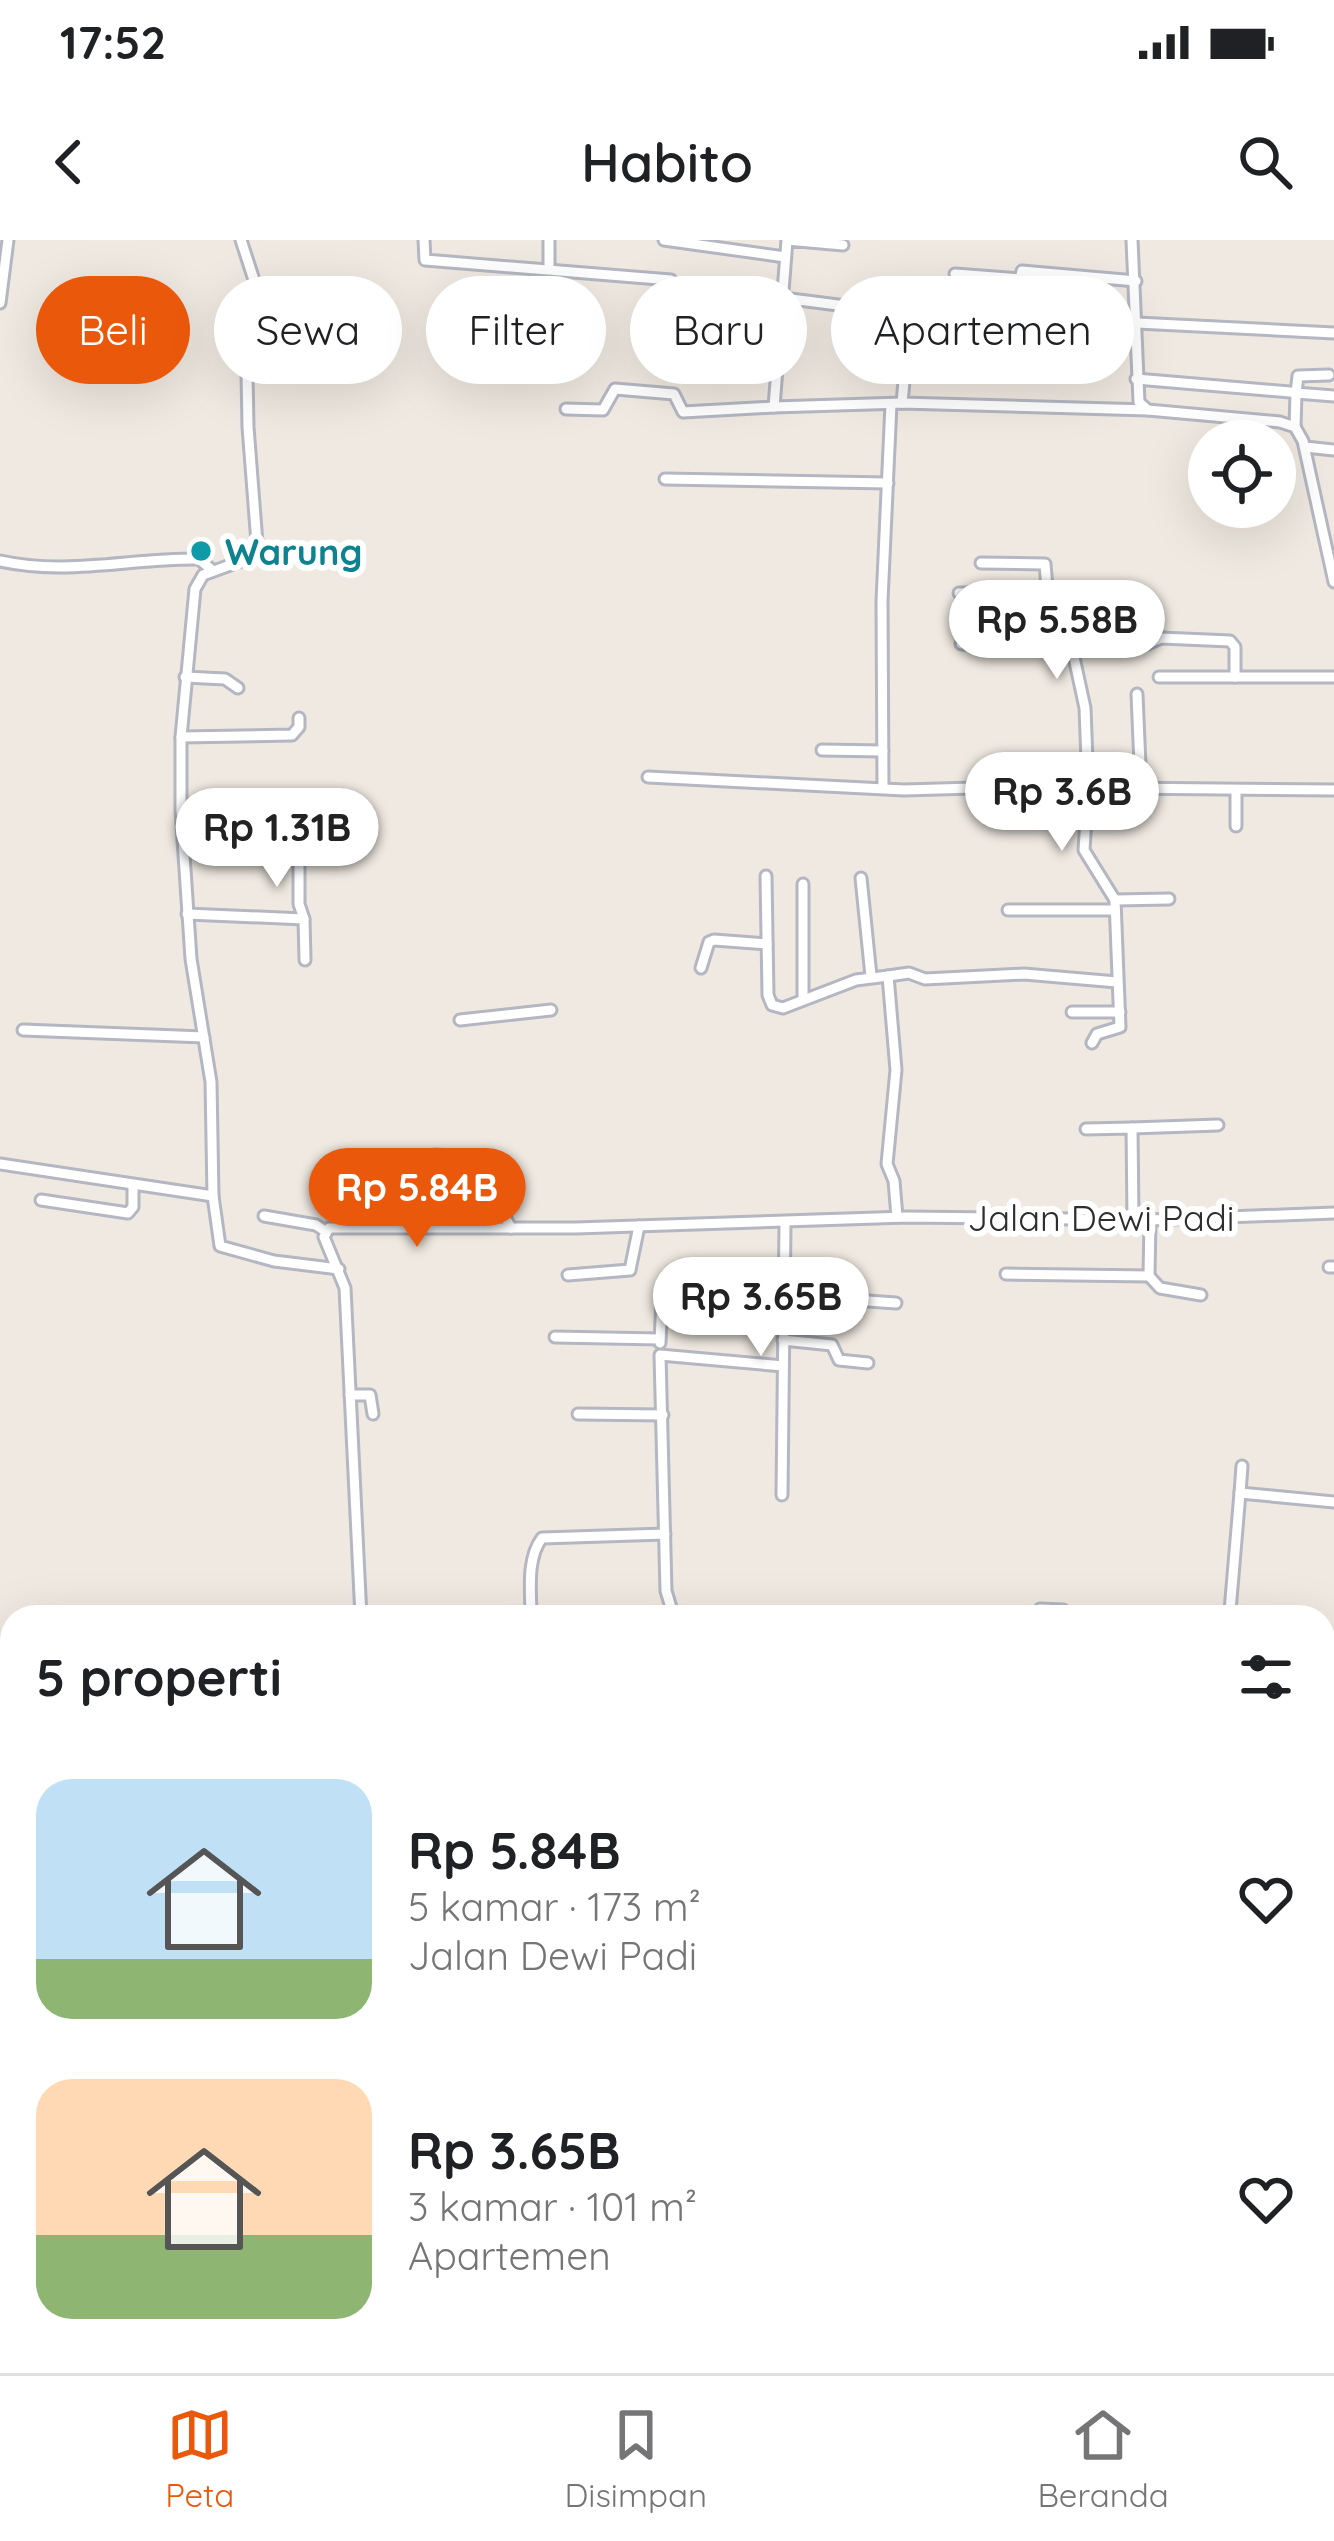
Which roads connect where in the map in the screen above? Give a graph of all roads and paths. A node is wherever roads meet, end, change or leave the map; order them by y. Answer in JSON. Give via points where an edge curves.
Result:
{"nodes":[{"id":1,"x":8,"y":240,"type":"edge"},
{"id":2,"x":241,"y":240,"type":"edge"},
{"id":3,"x":424,"y":240,"type":"edge"},
{"id":4,"x":549,"y":240,"type":"edge"},
{"id":5,"x":664,"y":240,"type":"edge"},
{"id":6,"x":1132,"y":240,"type":"edge"},
{"id":7,"x":843,"y":245,"type":"dead end"},
{"id":8,"x":785,"y":257,"type":"junction"},
{"id":9,"x":549,"y":268,"type":"junction"},
{"id":10,"x":955,"y":274,"type":"dead end"},
{"id":11,"x":630,"y":276,"type":"edge"},
{"id":12,"x":784,"y":276,"type":"edge"},
{"id":13,"x":1136,"y":280,"type":"junction"},
{"id":14,"x":0,"y":303,"type":"edge"},
{"id":15,"x":1138,"y":323,"type":"junction"},
{"id":16,"x":1334,"y":333,"type":"edge"},
{"id":17,"x":1330,"y":375,"type":"dead end"},
{"id":18,"x":1136,"y":379,"type":"junction"},
{"id":19,"x":776,"y":384,"type":"edge"},
{"id":20,"x":901,"y":384,"type":"edge"},
{"id":21,"x":1296,"y":393,"type":"junction"},
{"id":22,"x":1334,"y":396,"type":"edge"},
{"id":23,"x":896,"y":404,"type":"junction"},
{"id":24,"x":774,"y":407,"type":"junction"},
{"id":25,"x":566,"y":409,"type":"dead end"},
{"id":26,"x":1148,"y":410,"type":"junction"},
{"id":27,"x":1258,"y":420,"type":"edge"},
{"id":28,"x":1295,"y":420,"type":"edge"},
{"id":29,"x":1296,"y":429,"type":"edge"},
{"id":30,"x":1305,"y":447,"type":"junction"},
{"id":31,"x":1334,"y":449,"type":"edge"},
{"id":32,"x":664,"y":479,"type":"dead end"},
{"id":33,"x":888,"y":483,"type":"junction"},
{"id":34,"x":0,"y":561,"type":"edge"},
{"id":35,"x":981,"y":563,"type":"dead end"},
{"id":36,"x":213,"y":571,"type":"junction"},
{"id":37,"x":1334,"y":576,"type":"edge"},
{"id":38,"x":1048,"y":592,"type":"junction"},
{"id":39,"x":959,"y":593,"type":"dead end"},
{"id":40,"x":961,"y":644,"type":"dead end"},
{"id":41,"x":1052,"y":646,"type":"junction"},
{"id":42,"x":1072,"y":648,"type":"junction"},
{"id":43,"x":1159,"y":676,"type":"dead end"},
{"id":44,"x":185,"y":677,"type":"junction"},
{"id":45,"x":1235,"y":677,"type":"junction"},
{"id":46,"x":1334,"y":677,"type":"edge"},
{"id":47,"x":238,"y":688,"type":"dead end"},
{"id":48,"x":1137,"y":694,"type":"dead end"},
{"id":49,"x":299,"y":718,"type":"dead end"},
{"id":50,"x":181,"y":737,"type":"junction"},
{"id":51,"x":822,"y":750,"type":"dead end"},
{"id":52,"x":883,"y":751,"type":"junction"},
{"id":53,"x":648,"y":777,"type":"dead end"},
{"id":54,"x":883,"y":787,"type":"junction"},
{"id":55,"x":1088,"y":787,"type":"junction"},
{"id":56,"x":1141,"y":789,"type":"junction"},
{"id":57,"x":1334,"y":790,"type":"edge"},
{"id":58,"x":1236,"y":791,"type":"junction"},
{"id":59,"x":1236,"y":826,"type":"dead end"},
{"id":60,"x":299,"y":856,"type":"dead end"},
{"id":61,"x":766,"y":875,"type":"dead end"},
{"id":62,"x":861,"y":878,"type":"dead end"},
{"id":63,"x":803,"y":884,"type":"dead end"},
{"id":64,"x":1169,"y":899,"type":"dead end"},
{"id":65,"x":1115,"y":905,"type":"junction"},
{"id":66,"x":1008,"y":910,"type":"dead end"},
{"id":67,"x":187,"y":914,"type":"junction"},
{"id":68,"x":304,"y":919,"type":"junction"},
{"id":69,"x":766,"y":944,"type":"junction"},
{"id":70,"x":304,"y":960,"type":"dead end"},
{"id":71,"x":701,"y":968,"type":"dead end"},
{"id":72,"x":871,"y":976,"type":"junction"},
{"id":73,"x":888,"y":976,"type":"junction"},
{"id":74,"x":1117,"y":982,"type":"junction"},
{"id":75,"x":803,"y":1000,"type":"junction"},
{"id":76,"x":551,"y":1010,"type":"dead end"},
{"id":77,"x":1072,"y":1012,"type":"dead end"},
{"id":78,"x":1120,"y":1012,"type":"junction"},
{"id":79,"x":460,"y":1020,"type":"dead end"},
{"id":80,"x":22,"y":1030,"type":"dead end"},
{"id":81,"x":204,"y":1037,"type":"junction"},
{"id":82,"x":1093,"y":1043,"type":"dead end"},
{"id":83,"x":1218,"y":1125,"type":"dead end"},
{"id":84,"x":1132,"y":1128,"type":"junction"},
{"id":85,"x":1086,"y":1129,"type":"dead end"},
{"id":86,"x":435,"y":1155,"type":"dead end"},
{"id":87,"x":0,"y":1163,"type":"edge"},
{"id":88,"x":133,"y":1185,"type":"junction"},
{"id":89,"x":214,"y":1196,"type":"junction"},
{"id":90,"x":41,"y":1200,"type":"dead end"},
{"id":91,"x":1334,"y":1214,"type":"edge"},
{"id":92,"x":264,"y":1216,"type":"dead end"},
{"id":93,"x":902,"y":1217,"type":"junction"},
{"id":94,"x":1133,"y":1219,"type":"junction"},
{"id":95,"x":1150,"y":1220,"type":"junction"},
{"id":96,"x":785,"y":1224,"type":"junction"},
{"id":97,"x":638,"y":1226,"type":"junction"},
{"id":98,"x":509,"y":1228,"type":"junction"},
{"id":99,"x":325,"y":1231,"type":"junction"},
{"id":100,"x":338,"y":1269,"type":"junction"},
{"id":101,"x":1006,"y":1274,"type":"dead end"},
{"id":102,"x":568,"y":1275,"type":"dead end"},
{"id":103,"x":1149,"y":1276,"type":"junction"},
{"id":104,"x":783,"y":1295,"type":"junction"},
{"id":105,"x":1201,"y":1295,"type":"dead end"},
{"id":106,"x":662,"y":1298,"type":"dead end"},
{"id":107,"x":896,"y":1303,"type":"dead end"},
{"id":108,"x":555,"y":1337,"type":"dead end"},
{"id":109,"x":659,"y":1340,"type":"junction"},
{"id":110,"x":783,"y":1340,"type":"junction"},
{"id":111,"x":660,"y":1354,"type":"junction"},
{"id":112,"x":868,"y":1363,"type":"dead end"},
{"id":113,"x":783,"y":1366,"type":"junction"},
{"id":114,"x":350,"y":1394,"type":"junction"},
{"id":115,"x":373,"y":1414,"type":"dead end"},
{"id":116,"x":578,"y":1414,"type":"dead end"},
{"id":117,"x":663,"y":1415,"type":"junction"},
{"id":118,"x":1242,"y":1466,"type":"dead end"},
{"id":119,"x":1240,"y":1493,"type":"junction"},
{"id":120,"x":782,"y":1495,"type":"dead end"},
{"id":121,"x":1334,"y":1502,"type":"edge"},
{"id":122,"x":665,"y":1534,"type":"junction"},
{"id":123,"x":360,"y":1605,"type":"edge"},
{"id":124,"x":532,"y":1605,"type":"edge"},
{"id":125,"x":670,"y":1605,"type":"edge"},
{"id":126,"x":1231,"y":1605,"type":"edge"}],
"edges":[{"from":1,"to":14,"type":"street"},
{"from":2,"to":36,"type":"street","via":[[254,280],[248,412],[257,543],[252,557]]},
{"from":3,"to":9,"type":"street","via":[[425,260]]},
{"from":4,"to":9,"type":"street"},
{"from":5,"to":8,"type":"street"},
{"from":6,"to":13,"type":"street"},
{"from":7,"to":8,"type":"street","via":[[788,240]]},
{"from":8,"to":12,"type":"street"},
{"from":9,"to":11,"type":"street"},
{"from":10,"to":13,"type":"street"},
{"from":13,"to":15,"type":"street"},
{"from":15,"to":16,"type":"street"},
{"from":15,"to":18,"type":"street"},
{"from":17,"to":21,"type":"street","via":[[1298,376]]},
{"from":18,"to":21,"type":"street"},
{"from":18,"to":26,"type":"street"},
{"from":19,"to":24,"type":"street"},
{"from":20,"to":23,"type":"street"},
{"from":21,"to":22,"type":"street"},
{"from":21,"to":28,"type":"street"},
{"from":23,"to":24,"type":"street"},
{"from":23,"to":26,"type":"street"},
{"from":23,"to":33,"type":"street"},
{"from":24,"to":25,"type":"street","via":[[682,412],[674,394],[615,388],[603,410]]},
{"from":26,"to":27,"type":"street"},
{"from":29,"to":30,"type":"street"},
{"from":30,"to":31,"type":"street"},
{"from":30,"to":37,"type":"street"},
{"from":32,"to":33,"type":"street"},
{"from":33,"to":52,"type":"street"},
{"from":34,"to":36,"type":"street","via":[[87,569],[199,560]]},
{"from":35,"to":38,"type":"street","via":[[1043,562]]},
{"from":36,"to":44,"type":"street","via":[[196,589]]},
{"from":38,"to":39,"type":"street"},
{"from":38,"to":41,"type":"street"},
{"from":40,"to":41,"type":"street"},
{"from":41,"to":42,"type":"street"},
{"from":42,"to":45,"type":"street","via":[[1161,638],[1230,641]]},
{"from":42,"to":55,"type":"street","via":[[1085,708]]},
{"from":43,"to":45,"type":"street"},
{"from":44,"to":47,"type":"street","via":[[225,679]]},
{"from":44,"to":50,"type":"street"},
{"from":45,"to":46,"type":"street"},
{"from":48,"to":56,"type":"street"},
{"from":49,"to":50,"type":"street","via":[[292,735]]},
{"from":50,"to":67,"type":"street"},
{"from":51,"to":52,"type":"street"},
{"from":52,"to":54,"type":"street"},
{"from":53,"to":54,"type":"street"},
{"from":54,"to":55,"type":"street"},
{"from":55,"to":56,"type":"street"},
{"from":55,"to":65,"type":"street","via":[[1084,850]]},
{"from":56,"to":58,"type":"street"},
{"from":57,"to":58,"type":"street"},
{"from":58,"to":59,"type":"street"},
{"from":60,"to":68,"type":"street"},
{"from":61,"to":69,"type":"street"},
{"from":62,"to":72,"type":"street"},
{"from":63,"to":75,"type":"street"},
{"from":64,"to":65,"type":"street"},
{"from":65,"to":66,"type":"street"},
{"from":65,"to":74,"type":"street"},
{"from":67,"to":68,"type":"street"},
{"from":67,"to":81,"type":"street"},
{"from":68,"to":70,"type":"street"},
{"from":69,"to":71,"type":"street","via":[[709,942]]},
{"from":69,"to":75,"type":"street","via":[[770,1004]]},
{"from":72,"to":73,"type":"street"},
{"from":72,"to":75,"type":"street"},
{"from":73,"to":74,"type":"street"},
{"from":73,"to":93,"type":"street","via":[[896,1070],[887,1164]]},
{"from":74,"to":78,"type":"street"},
{"from":76,"to":79,"type":"street"},
{"from":77,"to":78,"type":"street"},
{"from":78,"to":82,"type":"street","via":[[1119,1029],[1100,1032]]},
{"from":80,"to":81,"type":"street"},
{"from":81,"to":89,"type":"street"},
{"from":83,"to":84,"type":"street"},
{"from":84,"to":85,"type":"street"},
{"from":84,"to":94,"type":"street"},
{"from":86,"to":98,"type":"street","via":[[472,1157]]},
{"from":87,"to":88,"type":"street"},
{"from":88,"to":89,"type":"street"},
{"from":88,"to":90,"type":"street","via":[[128,1213]]},
{"from":89,"to":100,"type":"street","via":[[220,1246]]},
{"from":91,"to":95,"type":"street","name":"Jalan Dewi Padi"},
{"from":92,"to":99,"type":"street","name":"Jalan Dewi Padi"},
{"from":93,"to":94,"type":"street","name":"Jalan Dewi Padi"},
{"from":93,"to":96,"type":"street","name":"Jalan Dewi Padi"},
{"from":94,"to":95,"type":"street","name":"Jalan Dewi Padi"},
{"from":95,"to":103,"type":"street"},
{"from":96,"to":97,"type":"street","name":"Jalan Dewi Padi"},
{"from":96,"to":104,"type":"street"},
{"from":97,"to":98,"type":"street","name":"Jalan Dewi Padi"},
{"from":97,"to":102,"type":"street","via":[[630,1270]]},
{"from":98,"to":99,"type":"street","name":"Jalan Dewi Padi"},
{"from":99,"to":100,"type":"street"},
{"from":100,"to":114,"type":"street"},
{"from":101,"to":103,"type":"street"},
{"from":103,"to":105,"type":"street","via":[[1160,1288]]},
{"from":104,"to":107,"type":"street"},
{"from":104,"to":110,"type":"street"},
{"from":106,"to":109,"type":"street"},
{"from":108,"to":109,"type":"street"},
{"from":109,"to":111,"type":"street"},
{"from":110,"to":112,"type":"street","via":[[832,1345],[838,1360]]},
{"from":110,"to":113,"type":"street"},
{"from":111,"to":113,"type":"street"},
{"from":111,"to":117,"type":"street"},
{"from":113,"to":120,"type":"street"},
{"from":114,"to":115,"type":"street","via":[[370,1395]]},
{"from":114,"to":123,"type":"street"},
{"from":116,"to":117,"type":"street"},
{"from":117,"to":122,"type":"street"},
{"from":118,"to":119,"type":"street"},
{"from":119,"to":121,"type":"street"},
{"from":119,"to":126,"type":"street"},
{"from":122,"to":124,"type":"street","via":[[542,1538]]},
{"from":122,"to":125,"type":"street"}]}
